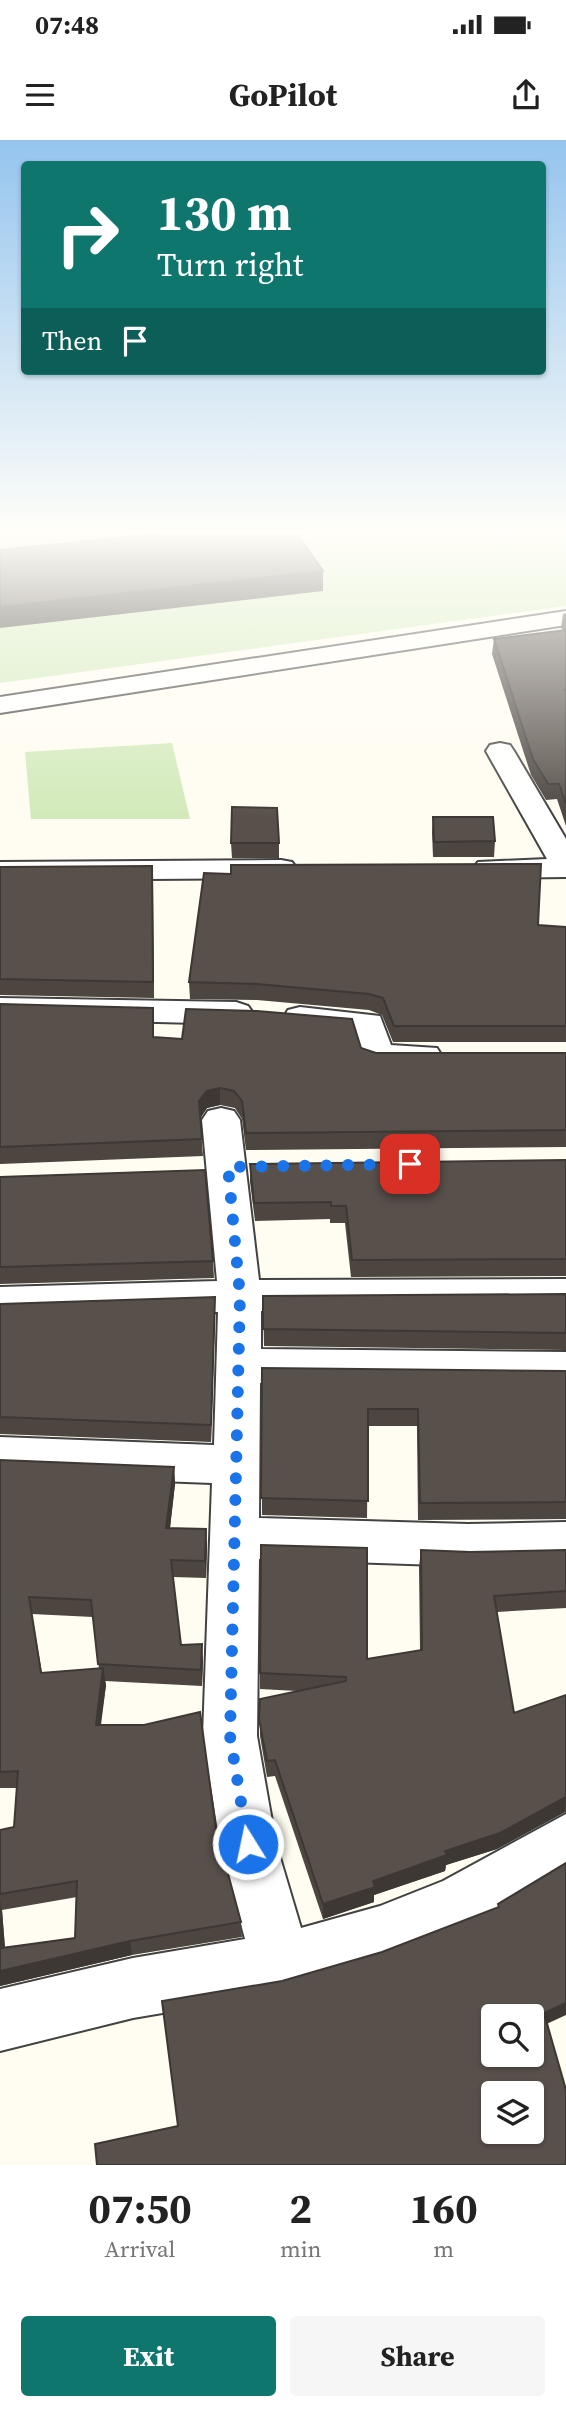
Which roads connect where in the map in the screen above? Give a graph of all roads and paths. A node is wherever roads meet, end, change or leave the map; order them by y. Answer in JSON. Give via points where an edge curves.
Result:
{"nodes":[{"id":1,"x":504,"y":628,"type":"edge"},
{"id":2,"x":0,"y":705,"type":"edge"},
{"id":3,"x":499,"y":751,"type":"dead end"},
{"id":4,"x":566,"y":867,"type":"edge"},
{"id":5,"x":304,"y":869,"type":"edge"},
{"id":6,"x":455,"y":870,"type":"edge"},
{"id":7,"x":0,"y":871,"type":"edge"},
{"id":8,"x":0,"y":1008,"type":"edge"},
{"id":9,"x":457,"y":1056,"type":"edge"},
{"id":10,"x":221,"y":1120,"type":"dead end"},
{"id":11,"x":238,"y":1168,"type":"junction"},
{"id":12,"x":188,"y":1173,"type":"edge"},
{"id":13,"x":566,"y":1294,"type":"edge"},
{"id":14,"x":240,"y":1296,"type":"junction"},
{"id":15,"x":0,"y":1303,"type":"edge"},
{"id":16,"x":239,"y":1366,"type":"junction"},
{"id":17,"x":566,"y":1369,"type":"edge"},
{"id":18,"x":0,"y":1457,"type":"edge"},
{"id":19,"x":236,"y":1465,"type":"junction"},
{"id":20,"x":235,"y":1538,"type":"junction"},
{"id":21,"x":566,"y":1543,"type":"edge"},
{"id":22,"x":566,"y":1842,"type":"edge"},
{"id":23,"x":281,"y":1963,"type":"junction"},
{"id":24,"x":0,"y":2020,"type":"edge"}],
"edges":[{"from":1,"to":2,"type":"street"},
{"from":3,"to":4,"type":"street"},
{"from":4,"to":6,"type":"street"},
{"from":5,"to":7,"type":"street"},
{"from":8,"to":9,"type":"street","via":[[257,1014],[368,1024],[376,1056]]},
{"from":10,"to":11,"type":"street"},
{"from":11,"to":12,"type":"street"},
{"from":11,"to":14,"type":"street"},
{"from":13,"to":14,"type":"street"},
{"from":14,"to":15,"type":"street"},
{"from":14,"to":16,"type":"street"},
{"from":16,"to":17,"type":"street"},
{"from":16,"to":19,"type":"street"},
{"from":18,"to":19,"type":"street"},
{"from":19,"to":20,"type":"street"},
{"from":20,"to":21,"type":"street"},
{"from":20,"to":23,"type":"street","via":[[230,1736],[248,1844]]},
{"from":22,"to":23,"type":"street","via":[[461,1903],[380,1935]]},
{"from":23,"to":24,"type":"street","via":[[133,1988]]}]}
